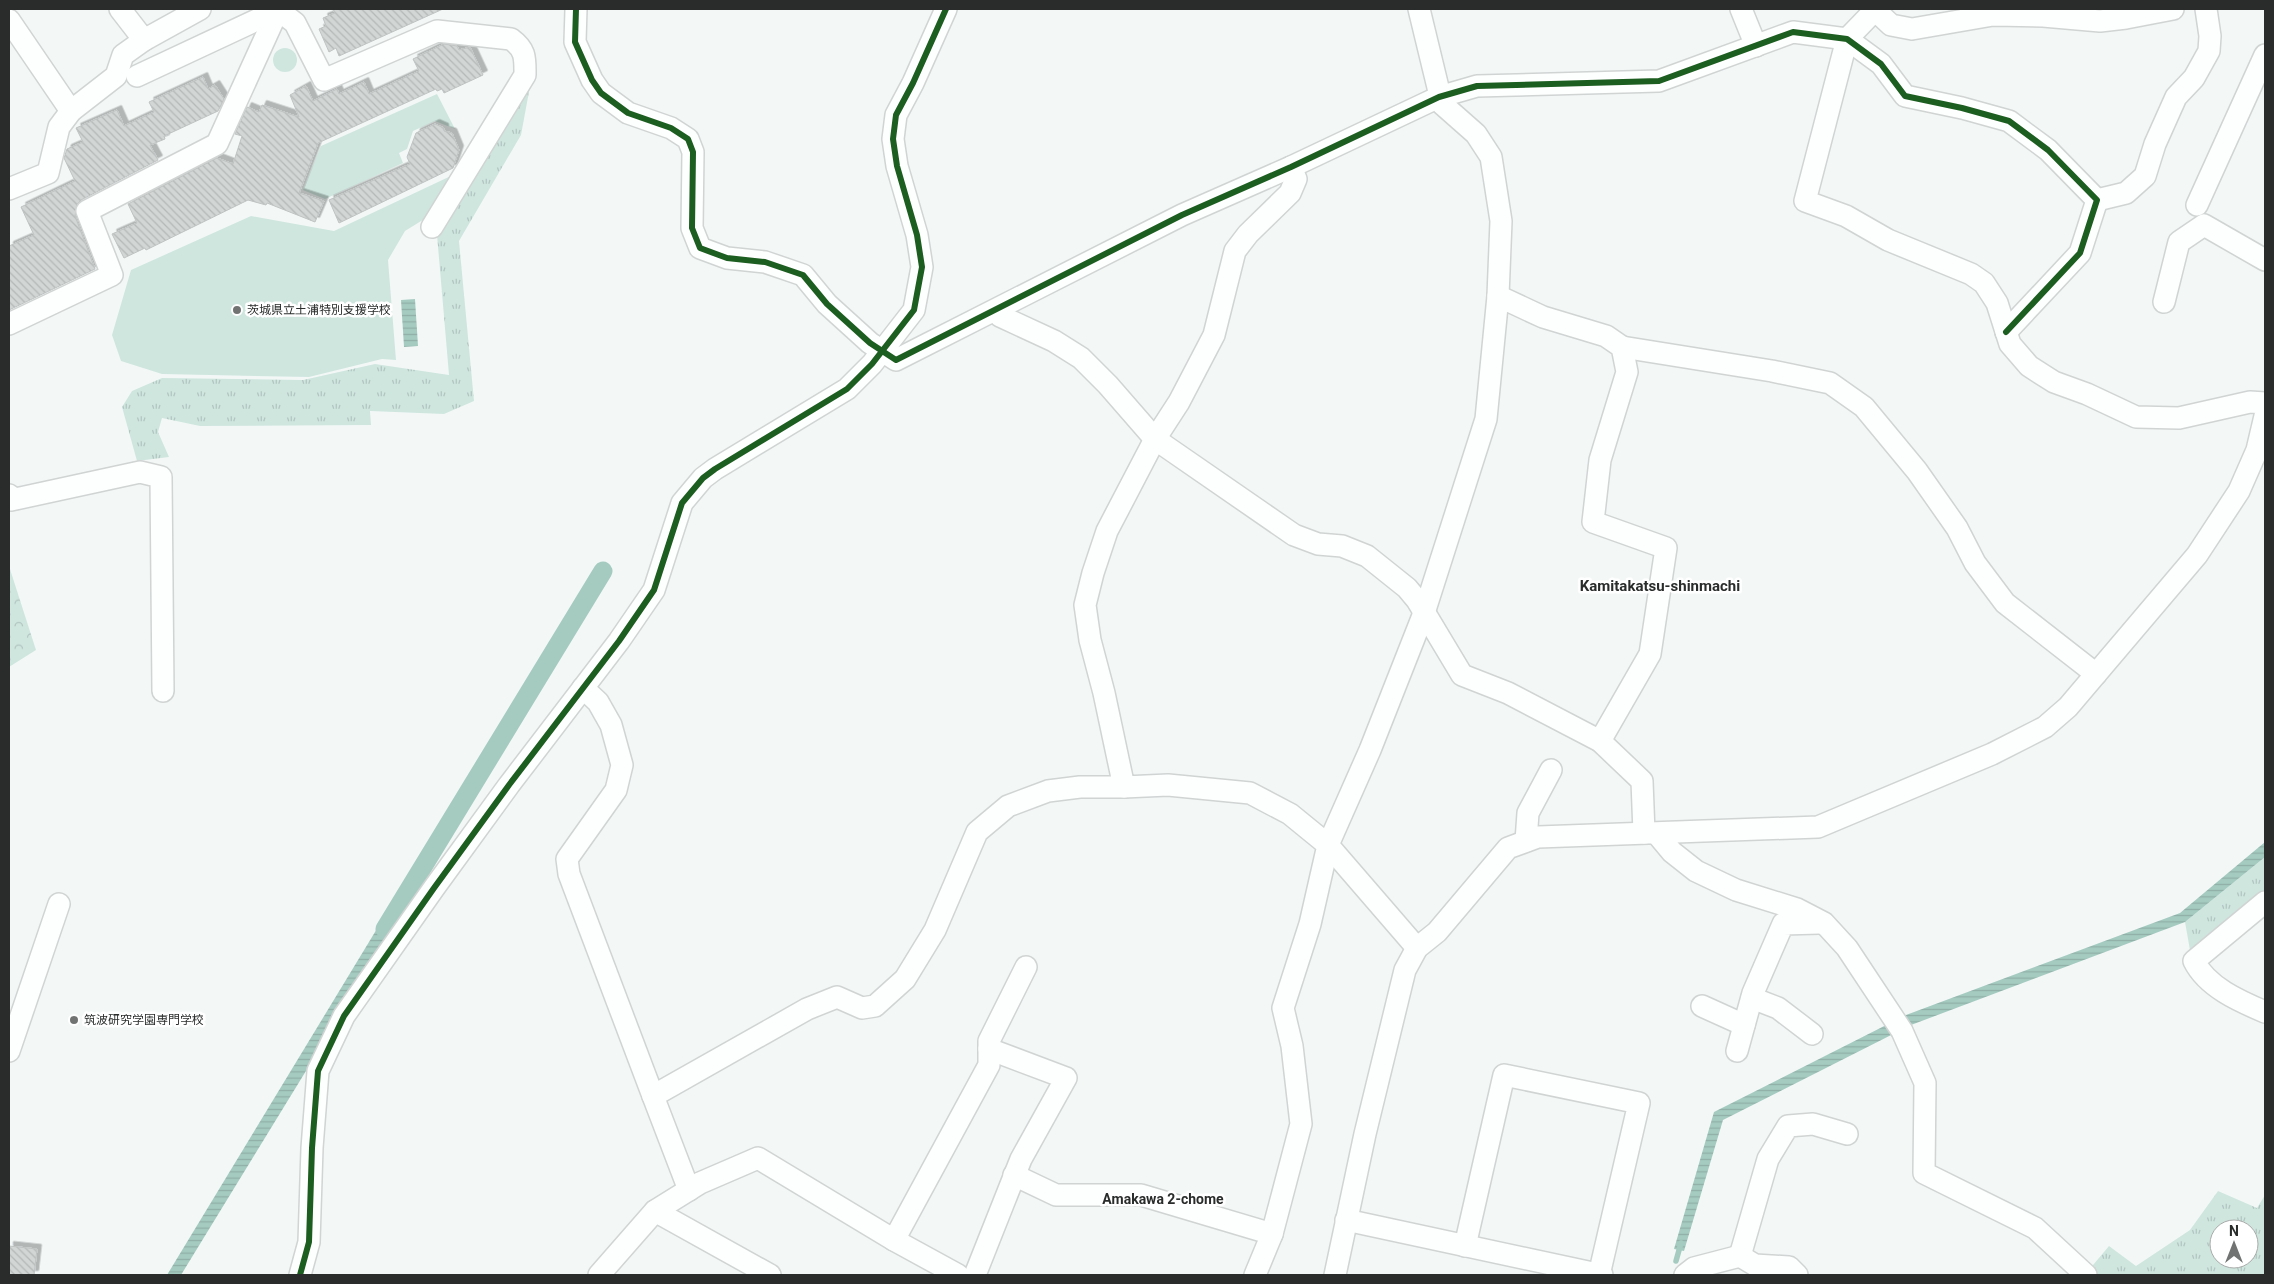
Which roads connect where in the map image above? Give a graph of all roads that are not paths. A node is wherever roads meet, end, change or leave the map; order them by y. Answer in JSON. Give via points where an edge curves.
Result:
{"nodes":[{"id":1,"x":120,"y":9,"type":"edge"},
{"id":2,"x":200,"y":9,"type":"edge"},
{"id":3,"x":576,"y":9,"type":"edge"},
{"id":4,"x":946,"y":9,"type":"edge"},
{"id":5,"x":1419,"y":9,"type":"edge"},
{"id":6,"x":1741,"y":9,"type":"edge"},
{"id":7,"x":1876,"y":9,"type":"edge"},
{"id":8,"x":2172,"y":9,"type":"edge"},
{"id":9,"x":2206,"y":9,"type":"edge"},
{"id":10,"x":278,"y":10,"type":"edge"},
{"id":11,"x":2125,"y":13,"type":"edge"},
{"id":12,"x":9,"y":20,"type":"edge"},
{"id":13,"x":144,"y":40,"type":"junction"},
{"id":14,"x":1847,"y":40,"type":"junction"},
{"id":15,"x":1756,"y":46,"type":"junction"},
{"id":16,"x":2265,"y":55,"type":"edge"},
{"id":17,"x":137,"y":76,"type":"dead end"},
{"id":18,"x":1439,"y":97,"type":"junction"},
{"id":19,"x":71,"y":111,"type":"junction"},
{"id":20,"x":1291,"y":167,"type":"junction"},
{"id":21,"x":12,"y":183,"type":"edge"},
{"id":22,"x":2097,"y":200,"type":"junction"},
{"id":23,"x":2197,"y":205,"type":"dead end"},
{"id":24,"x":432,"y":227,"type":"dead end"},
{"id":25,"x":2265,"y":260,"type":"edge"},
{"id":26,"x":1498,"y":296,"type":"junction"},
{"id":27,"x":2164,"y":302,"type":"dead end"},
{"id":28,"x":996,"y":311,"type":"junction"},
{"id":29,"x":9,"y":324,"type":"edge"},
{"id":30,"x":2006,"y":332,"type":"junction"},
{"id":31,"x":1622,"y":347,"type":"junction"},
{"id":32,"x":882,"y":352,"type":"junction"},
{"id":33,"x":2265,"y":403,"type":"edge"},
{"id":34,"x":2265,"y":416,"type":"edge"},
{"id":35,"x":1155,"y":439,"type":"junction"},
{"id":36,"x":9,"y":495,"type":"edge"},
{"id":37,"x":1424,"y":613,"type":"junction"},
{"id":38,"x":2096,"y":674,"type":"junction"},
{"id":39,"x":583,"y":688,"type":"junction"},
{"id":40,"x":163,"y":690,"type":"dead end"},
{"id":41,"x":1600,"y":741,"type":"junction"},
{"id":42,"x":1551,"y":770,"type":"dead end"},
{"id":43,"x":1124,"y":787,"type":"junction"},
{"id":44,"x":1650,"y":833,"type":"junction"},
{"id":45,"x":1526,"y":841,"type":"junction"},
{"id":46,"x":1328,"y":845,"type":"junction"},
{"id":47,"x":2265,"y":902,"type":"edge"},
{"id":48,"x":59,"y":904,"type":"dead end"},
{"id":49,"x":1824,"y":923,"type":"junction"},
{"id":50,"x":1417,"y":948,"type":"junction"},
{"id":51,"x":1026,"y":967,"type":"dead end"},
{"id":52,"x":1752,"y":998,"type":"junction"},
{"id":53,"x":1702,"y":1006,"type":"dead end"},
{"id":54,"x":2265,"y":1012,"type":"edge"},
{"id":55,"x":1744,"y":1025,"type":"junction"},
{"id":56,"x":1812,"y":1034,"type":"dead end"},
{"id":57,"x":989,"y":1049,"type":"junction"},
{"id":58,"x":9,"y":1051,"type":"edge"},
{"id":59,"x":1737,"y":1051,"type":"dead end"},
{"id":60,"x":653,"y":1096,"type":"junction"},
{"id":61,"x":1847,"y":1134,"type":"dead end"},
{"id":62,"x":1014,"y":1175,"type":"junction"},
{"id":63,"x":689,"y":1190,"type":"junction"},
{"id":64,"x":655,"y":1211,"type":"junction"},
{"id":65,"x":1346,"y":1220,"type":"junction"},
{"id":66,"x":1272,"y":1234,"type":"junction"},
{"id":67,"x":894,"y":1240,"type":"junction"},
{"id":68,"x":1465,"y":1246,"type":"junction"},
{"id":69,"x":1740,"y":1256,"type":"junction"},
{"id":70,"x":1542,"y":1269,"type":"edge"},
{"id":71,"x":300,"y":1275,"type":"edge"},
{"id":72,"x":599,"y":1275,"type":"edge"},
{"id":73,"x":770,"y":1275,"type":"edge"},
{"id":74,"x":958,"y":1275,"type":"edge"},
{"id":75,"x":975,"y":1275,"type":"edge"},
{"id":76,"x":1255,"y":1275,"type":"edge"},
{"id":77,"x":1335,"y":1275,"type":"edge"},
{"id":78,"x":1601,"y":1275,"type":"edge"},
{"id":79,"x":1685,"y":1275,"type":"edge"},
{"id":80,"x":1797,"y":1275,"type":"edge"},
{"id":81,"x":2086,"y":1275,"type":"edge"}],
"edges":[{"from":1,"to":13,"type":"street"},
{"from":2,"to":13,"type":"street"},
{"from":3,"to":32,"type":"street","via":[[575,42],[601,93],[628,112],[671,128],[688,139],[693,152],[692,228],[700,248],[727,258],[765,262],[804,275],[827,304]]},
{"from":4,"to":32,"type":"street","via":[[896,115],[893,139],[897,166],[917,235],[922,268],[914,310]]},
{"from":5,"to":18,"type":"street"},
{"from":6,"to":15,"type":"street"},
{"from":7,"to":11,"type":"street","via":[[1891,25],[1912,29],[1993,15],[2100,20]]},
{"from":7,"to":14,"type":"street"},
{"from":8,"to":11,"type":"street"},
{"from":9,"to":22,"type":"street","via":[[2209,51],[2194,78],[2176,96],[2145,176],[2126,193]]},
{"from":10,"to":17,"type":"street"},
{"from":10,"to":24,"type":"street","via":[[295,23],[324,80],[437,31],[511,39],[520,46],[525,55],[524,75]]},
{"from":10,"to":29,"type":"street","via":[[217,144],[87,211],[112,274]]},
{"from":12,"to":19,"type":"street"},
{"from":13,"to":19,"type":"street","via":[[123,55],[116,76]]},
{"from":14,"to":15,"type":"street","via":[[1793,32]]},
{"from":14,"to":22,"type":"street","via":[[1880,64],[1905,96],[2009,121],[2048,150]]},
{"from":14,"to":30,"type":"street","via":[[1805,201],[1846,216],[1888,240],[1971,274],[1984,283],[1997,303]]},
{"from":15,"to":18,"type":"street","via":[[1659,81],[1477,86]]},
{"from":16,"to":23,"type":"street"},
{"from":18,"to":20,"type":"street"},
{"from":18,"to":26,"type":"street","via":[[1442,104],[1476,134],[1491,157],[1501,221]]},
{"from":19,"to":21,"type":"street","via":[[59,127],[48,173]]},
{"from":20,"to":28,"type":"street","via":[[1182,214]]},
{"from":20,"to":35,"type":"street","via":[[1296,179],[1290,193],[1248,234],[1235,252],[1214,334],[1179,402]]},
{"from":22,"to":30,"type":"street","via":[[2080,253]]},
{"from":25,"to":27,"type":"street","via":[[2204,225],[2179,242]]},
{"from":26,"to":31,"type":"street","via":[[1543,317],[1606,336]]},
{"from":26,"to":37,"type":"street","via":[[1486,419]]},
{"from":28,"to":32,"type":"street","via":[[896,360]]},
{"from":28,"to":35,"type":"street","via":[[1081,358]]},
{"from":30,"to":33,"type":"street","via":[[2010,344],[2029,366],[2054,382],[2136,417],[2179,418],[2250,402]]},
{"from":31,"to":38,"type":"street","via":[[1830,383],[1864,407],[1917,471],[1957,528],[1975,563],[2005,603]]},
{"from":31,"to":41,"type":"street","via":[[1627,372],[1600,460],[1593,522],[1666,548],[1650,654]]},
{"from":32,"to":39,"type":"street","via":[[847,389],[703,478],[682,503],[654,590]]},
{"from":34,"to":38,"type":"street","via":[[2257,450],[2239,491],[2203,547]]},
{"from":35,"to":37,"type":"street","via":[[1294,535],[1318,544],[1342,546],[1367,556],[1407,588]]},
{"from":35,"to":43,"type":"street","via":[[1107,531],[1085,605]]},
{"from":36,"to":40,"type":"street","via":[[11,500],[140,472],[161,477]]},
{"from":37,"to":41,"type":"street","via":[[1462,675],[1508,693]]},
{"from":37,"to":46,"type":"street"},
{"from":38,"to":44,"type":"street","via":[[2068,707],[2045,727],[1992,754],[1818,828]]},
{"from":39,"to":60,"type":"street","via":[[598,702],[611,725],[622,765],[616,790],[568,858],[569,874]]},
{"from":39,"to":71,"type":"street","via":[[362,988],[321,1063],[313,1138],[309,1242]]},
{"from":41,"to":44,"type":"street","via":[[1642,781]]},
{"from":42,"to":45,"type":"street","via":[[1528,813]]},
{"from":43,"to":46,"type":"street","via":[[1168,786],[1250,794],[1290,814]]},
{"from":43,"to":60,"type":"street","via":[[1048,790],[1008,806],[976,832],[935,930],[904,979],[875,1006],[862,1008],[837,998],[807,1009]]},
{"from":44,"to":45,"type":"street","via":[[1538,837]]},
{"from":44,"to":49,"type":"street","via":[[1696,871],[1736,890],[1797,909]]},
{"from":45,"to":50,"type":"street","via":[[1508,848],[1437,932]]},
{"from":46,"to":50,"type":"street"},
{"from":46,"to":66,"type":"street","via":[[1310,924],[1283,1008],[1292,1046],[1301,1124]]},
{"from":47,"to":54,"type":"street","via":[[2194,961],[2199,972],[2226,994]]},
{"from":48,"to":58,"type":"street"},
{"from":49,"to":52,"type":"street","via":[[1783,924]]},
{"from":49,"to":81,"type":"street","via":[[1847,948],[1902,1031],[1926,1083],[1924,1172],[2035,1228]]},
{"from":50,"to":65,"type":"street","via":[[1405,970]]},
{"from":51,"to":57,"type":"street"},
{"from":52,"to":55,"type":"street"},
{"from":52,"to":56,"type":"street","via":[[1778,1008]]},
{"from":53,"to":55,"type":"street"},
{"from":55,"to":59,"type":"street"},
{"from":57,"to":62,"type":"street","via":[[1066,1078]]},
{"from":57,"to":67,"type":"street","via":[[989,1065]]},
{"from":60,"to":63,"type":"street"},
{"from":61,"to":69,"type":"street","via":[[1813,1124],[1788,1126],[1768,1159]]},
{"from":62,"to":66,"type":"street","via":[[1056,1195],[1142,1195]]},
{"from":62,"to":75,"type":"street"},
{"from":63,"to":64,"type":"street"},
{"from":63,"to":67,"type":"street","via":[[758,1158]]},
{"from":64,"to":72,"type":"street"},
{"from":64,"to":73,"type":"street"},
{"from":65,"to":68,"type":"street"},
{"from":65,"to":77,"type":"street"},
{"from":66,"to":76,"type":"street"},
{"from":67,"to":74,"type":"street"},
{"from":68,"to":70,"type":"street"},
{"from":68,"to":78,"type":"street","via":[[1504,1075],[1639,1103]]},
{"from":69,"to":79,"type":"street","via":[[1694,1268]]},
{"from":69,"to":80,"type":"street","via":[[1755,1265],[1789,1267]]},
{"from":70,"to":78,"type":"street"}]}
